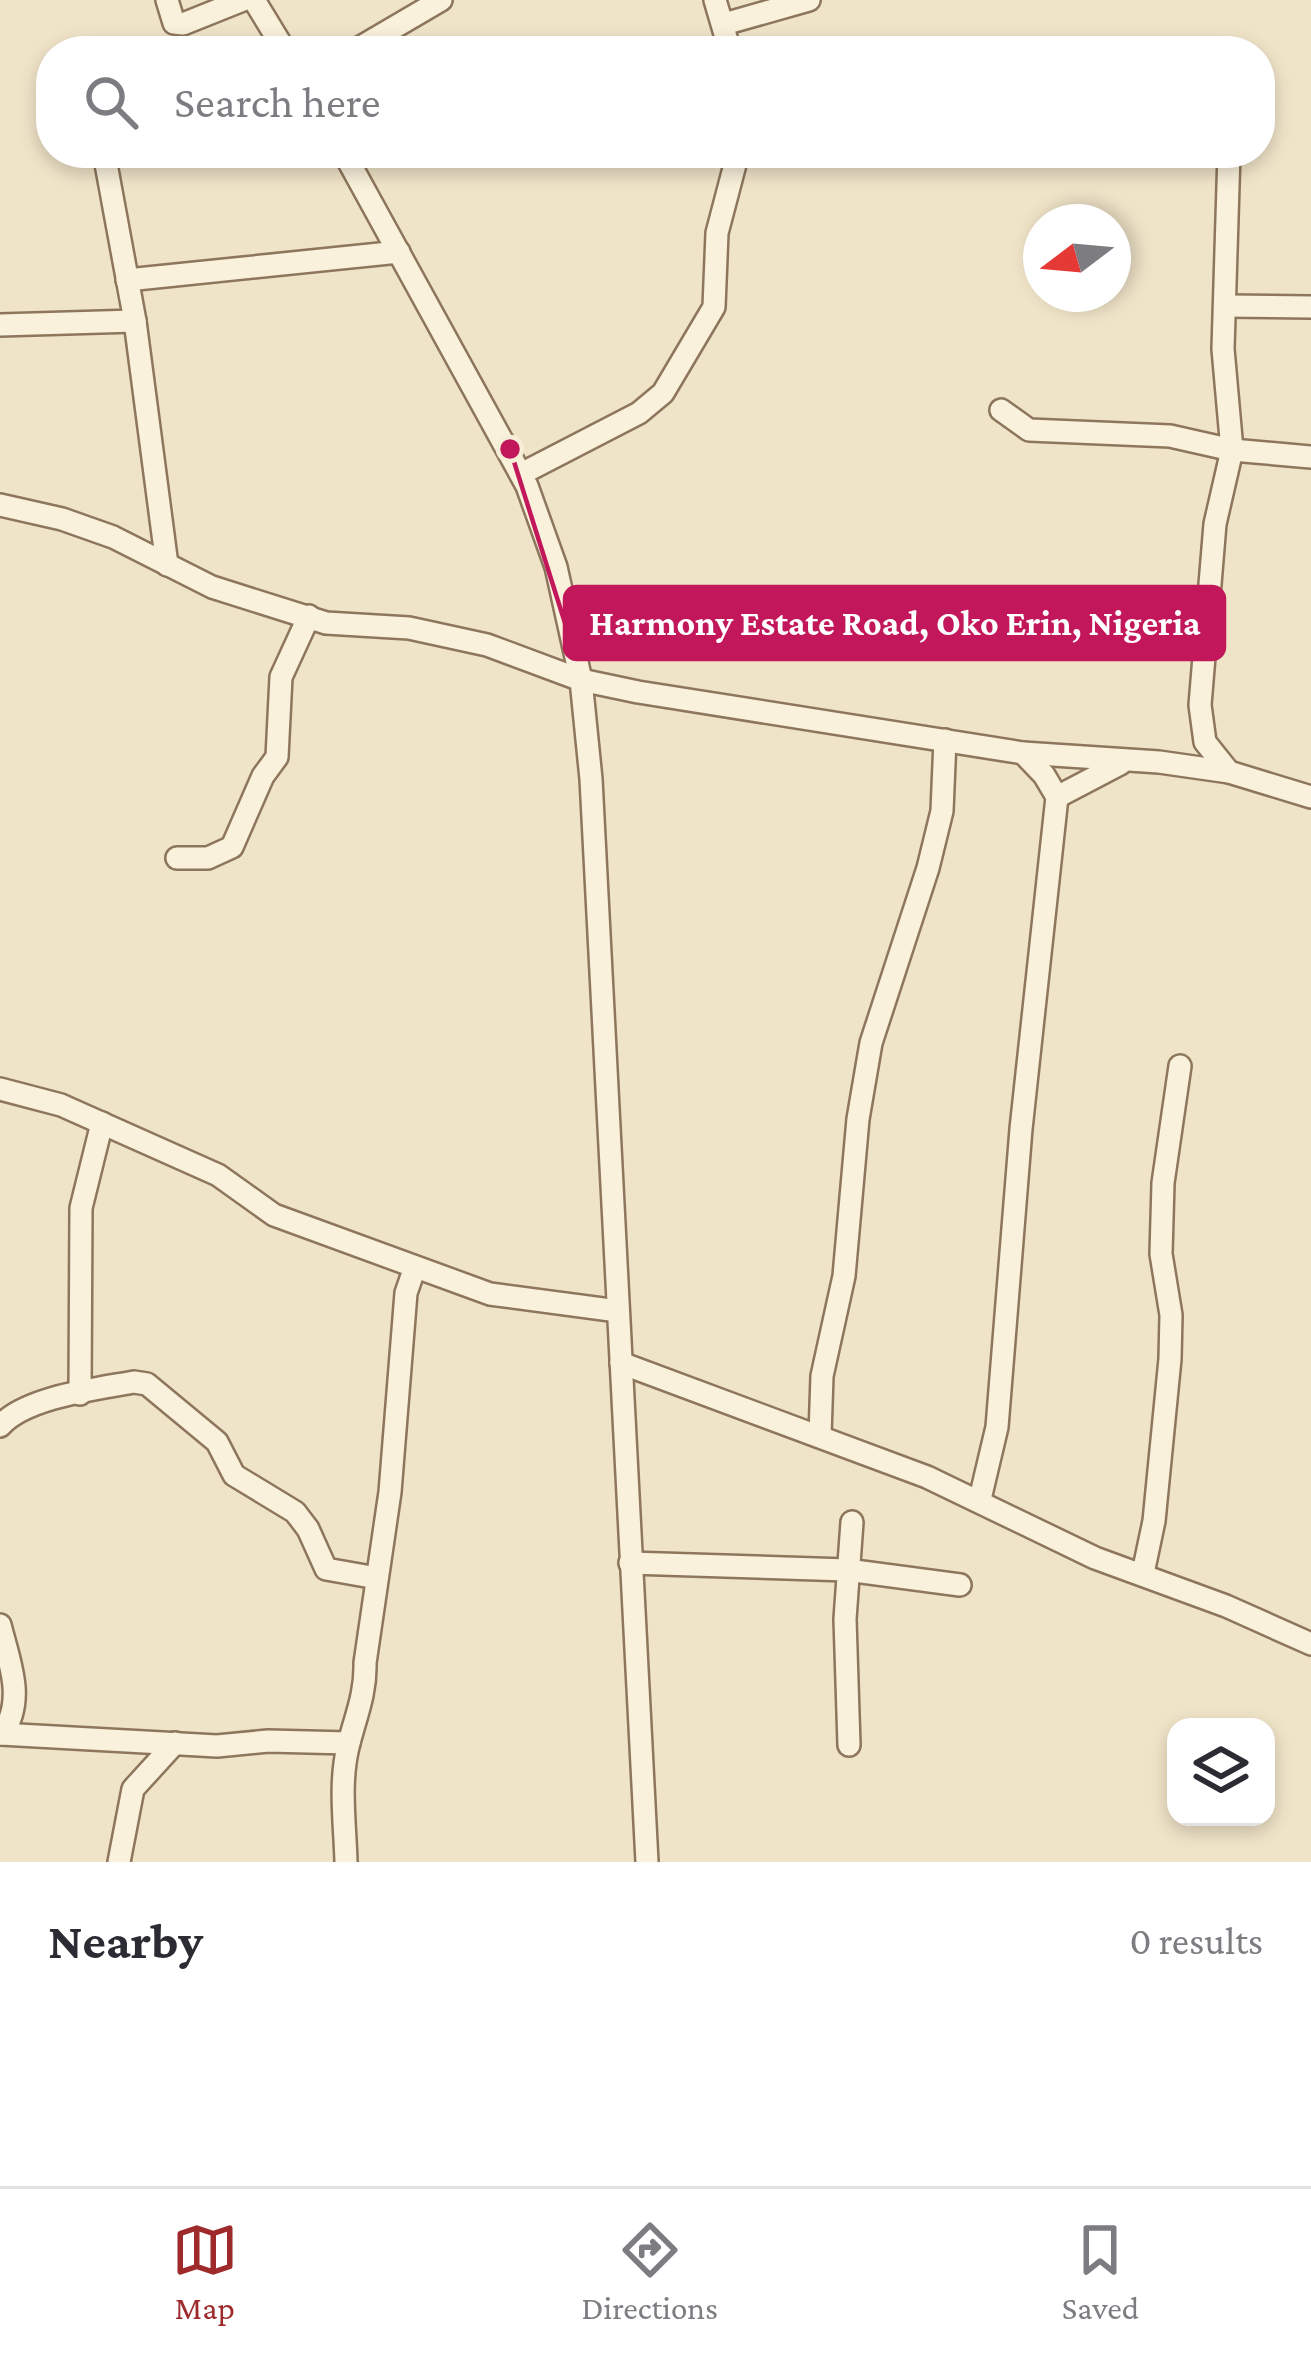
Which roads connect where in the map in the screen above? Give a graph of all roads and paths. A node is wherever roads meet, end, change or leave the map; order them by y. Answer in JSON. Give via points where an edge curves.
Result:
{"nodes":[{"id":1,"x":167,"y":0,"type":"edge"},
{"id":2,"x":243,"y":0,"type":"edge"},
{"id":3,"x":254,"y":0,"type":"edge"},
{"id":4,"x":441,"y":0,"type":"edge"},
{"id":5,"x":715,"y":0,"type":"edge"},
{"id":6,"x":809,"y":0,"type":"edge"},
{"id":7,"x":724,"y":24,"type":"junction"},
{"id":8,"x":276,"y":36,"type":"edge"},
{"id":9,"x":380,"y":36,"type":"edge"},
{"id":10,"x":727,"y":36,"type":"edge"},
{"id":11,"x":107,"y":168,"type":"edge"},
{"id":12,"x":352,"y":168,"type":"edge"},
{"id":13,"x":734,"y":168,"type":"edge"},
{"id":14,"x":1229,"y":168,"type":"edge"},
{"id":15,"x":399,"y":252,"type":"junction"},
{"id":16,"x":127,"y":280,"type":"junction"},
{"id":17,"x":1225,"y":306,"type":"junction"},
{"id":18,"x":1311,"y":307,"type":"edge"},
{"id":19,"x":135,"y":321,"type":"junction"},
{"id":20,"x":0,"y":325,"type":"edge"},
{"id":21,"x":1001,"y":410,"type":"dead end"},
{"id":22,"x":1232,"y":450,"type":"junction"},
{"id":23,"x":1311,"y":458,"type":"edge"},
{"id":24,"x":521,"y":474,"type":"junction"},
{"id":25,"x":0,"y":505,"type":"edge"},
{"id":26,"x":167,"y":565,"type":"junction"},
{"id":27,"x":309,"y":616,"type":"junction"},
{"id":28,"x":580,"y":680,"type":"junction"},
{"id":29,"x":1201,"y":729,"type":"junction"},
{"id":30,"x":945,"y":740,"type":"junction"},
{"id":31,"x":1023,"y":753,"type":"junction"},
{"id":32,"x":1127,"y":762,"type":"junction"},
{"id":33,"x":1179,"y":765,"type":"junction"},
{"id":34,"x":1229,"y":772,"type":"junction"},
{"id":35,"x":1057,"y":796,"type":"junction"},
{"id":36,"x":1311,"y":797,"type":"edge"},
{"id":37,"x":177,"y":859,"type":"dead end"},
{"id":38,"x":1180,"y":1066,"type":"dead end"},
{"id":39,"x":0,"y":1089,"type":"edge"},
{"id":40,"x":102,"y":1123,"type":"junction"},
{"id":41,"x":415,"y":1267,"type":"junction"},
{"id":42,"x":618,"y":1311,"type":"junction"},
{"id":43,"x":621,"y":1364,"type":"junction"},
{"id":44,"x":80,"y":1394,"type":"junction"},
{"id":45,"x":0,"y":1426,"type":"edge"},
{"id":46,"x":820,"y":1435,"type":"junction"},
{"id":47,"x":980,"y":1499,"type":"junction"},
{"id":48,"x":852,"y":1522,"type":"dead end"},
{"id":49,"x":630,"y":1563,"type":"junction"},
{"id":50,"x":847,"y":1570,"type":"junction"},
{"id":51,"x":1143,"y":1573,"type":"junction"},
{"id":52,"x":377,"y":1578,"type":"junction"},
{"id":53,"x":960,"y":1585,"type":"dead end"},
{"id":54,"x":0,"y":1625,"type":"edge"},
{"id":55,"x":1311,"y":1644,"type":"edge"},
{"id":56,"x":1,"y":1734,"type":"edge"},
{"id":57,"x":175,"y":1743,"type":"junction"},
{"id":58,"x":349,"y":1743,"type":"junction"},
{"id":59,"x":849,"y":1745,"type":"dead end"},
{"id":60,"x":119,"y":1862,"type":"edge"},
{"id":61,"x":346,"y":1862,"type":"edge"},
{"id":62,"x":646,"y":1862,"type":"edge"}],
"edges":[{"from":1,"to":2,"type":"street","via":[[175,23],[183,24]]},
{"from":3,"to":8,"type":"street"},
{"from":4,"to":9,"type":"street"},
{"from":5,"to":7,"type":"street"},
{"from":6,"to":7,"type":"street"},
{"from":7,"to":10,"type":"street"},
{"from":11,"to":16,"type":"street"},
{"from":12,"to":15,"type":"street"},
{"from":13,"to":24,"type":"street","via":[[717,233],[714,307],[663,393]]},
{"from":14,"to":17,"type":"street"},
{"from":15,"to":16,"type":"street"},
{"from":15,"to":24,"type":"street"},
{"from":16,"to":19,"type":"street"},
{"from":17,"to":18,"type":"street"},
{"from":17,"to":22,"type":"street"},
{"from":19,"to":20,"type":"street"},
{"from":19,"to":26,"type":"street"},
{"from":21,"to":22,"type":"street","via":[[1029,430],[1169,436]]},
{"from":22,"to":23,"type":"street"},
{"from":22,"to":29,"type":"street","via":[[1215,524]]},
{"from":24,"to":28,"type":"street","via":[[556,567]]},
{"from":25,"to":26,"type":"street","via":[[113,537]]},
{"from":26,"to":27,"type":"street"},
{"from":27,"to":28,"type":"street","via":[[487,645]]},
{"from":27,"to":37,"type":"street","via":[[281,677],[277,757],[232,847]]},
{"from":28,"to":30,"type":"street"},
{"from":28,"to":42,"type":"street"},
{"from":29,"to":33,"type":"street"},
{"from":29,"to":34,"type":"street"},
{"from":30,"to":31,"type":"street"},
{"from":30,"to":46,"type":"street","via":[[942,811],[861,1100]]},
{"from":31,"to":32,"type":"street"},
{"from":31,"to":35,"type":"street"},
{"from":32,"to":33,"type":"street"},
{"from":32,"to":35,"type":"street"},
{"from":33,"to":34,"type":"street"},
{"from":34,"to":36,"type":"street"},
{"from":35,"to":47,"type":"street","via":[[997,1427]]},
{"from":38,"to":51,"type":"street","via":[[1162,1207],[1170,1359]]},
{"from":39,"to":40,"type":"street"},
{"from":40,"to":41,"type":"street","via":[[218,1175],[274,1215]]},
{"from":40,"to":44,"type":"street","via":[[81,1208]]},
{"from":41,"to":42,"type":"street","via":[[490,1294]]},
{"from":41,"to":52,"type":"street"},
{"from":42,"to":43,"type":"street"},
{"from":43,"to":46,"type":"street"},
{"from":43,"to":49,"type":"street"},
{"from":44,"to":45,"type":"street","via":[[18,1410]]},
{"from":44,"to":52,"type":"street","via":[[134,1382],[158,1391],[217,1442],[234,1474],[295,1511],[326,1569]]},
{"from":46,"to":47,"type":"street"},
{"from":47,"to":51,"type":"street","via":[[1095,1558]]},
{"from":48,"to":50,"type":"street"},
{"from":49,"to":50,"type":"street"},
{"from":49,"to":62,"type":"street"},
{"from":50,"to":53,"type":"street"},
{"from":50,"to":59,"type":"street"},
{"from":51,"to":55,"type":"street"},
{"from":52,"to":58,"type":"street","via":[[366,1687]]},
{"from":54,"to":56,"type":"street","via":[[16,1689]]},
{"from":56,"to":57,"type":"street"},
{"from":57,"to":58,"type":"street"},
{"from":57,"to":60,"type":"street","via":[[134,1789]]},
{"from":58,"to":61,"type":"street"}]}
